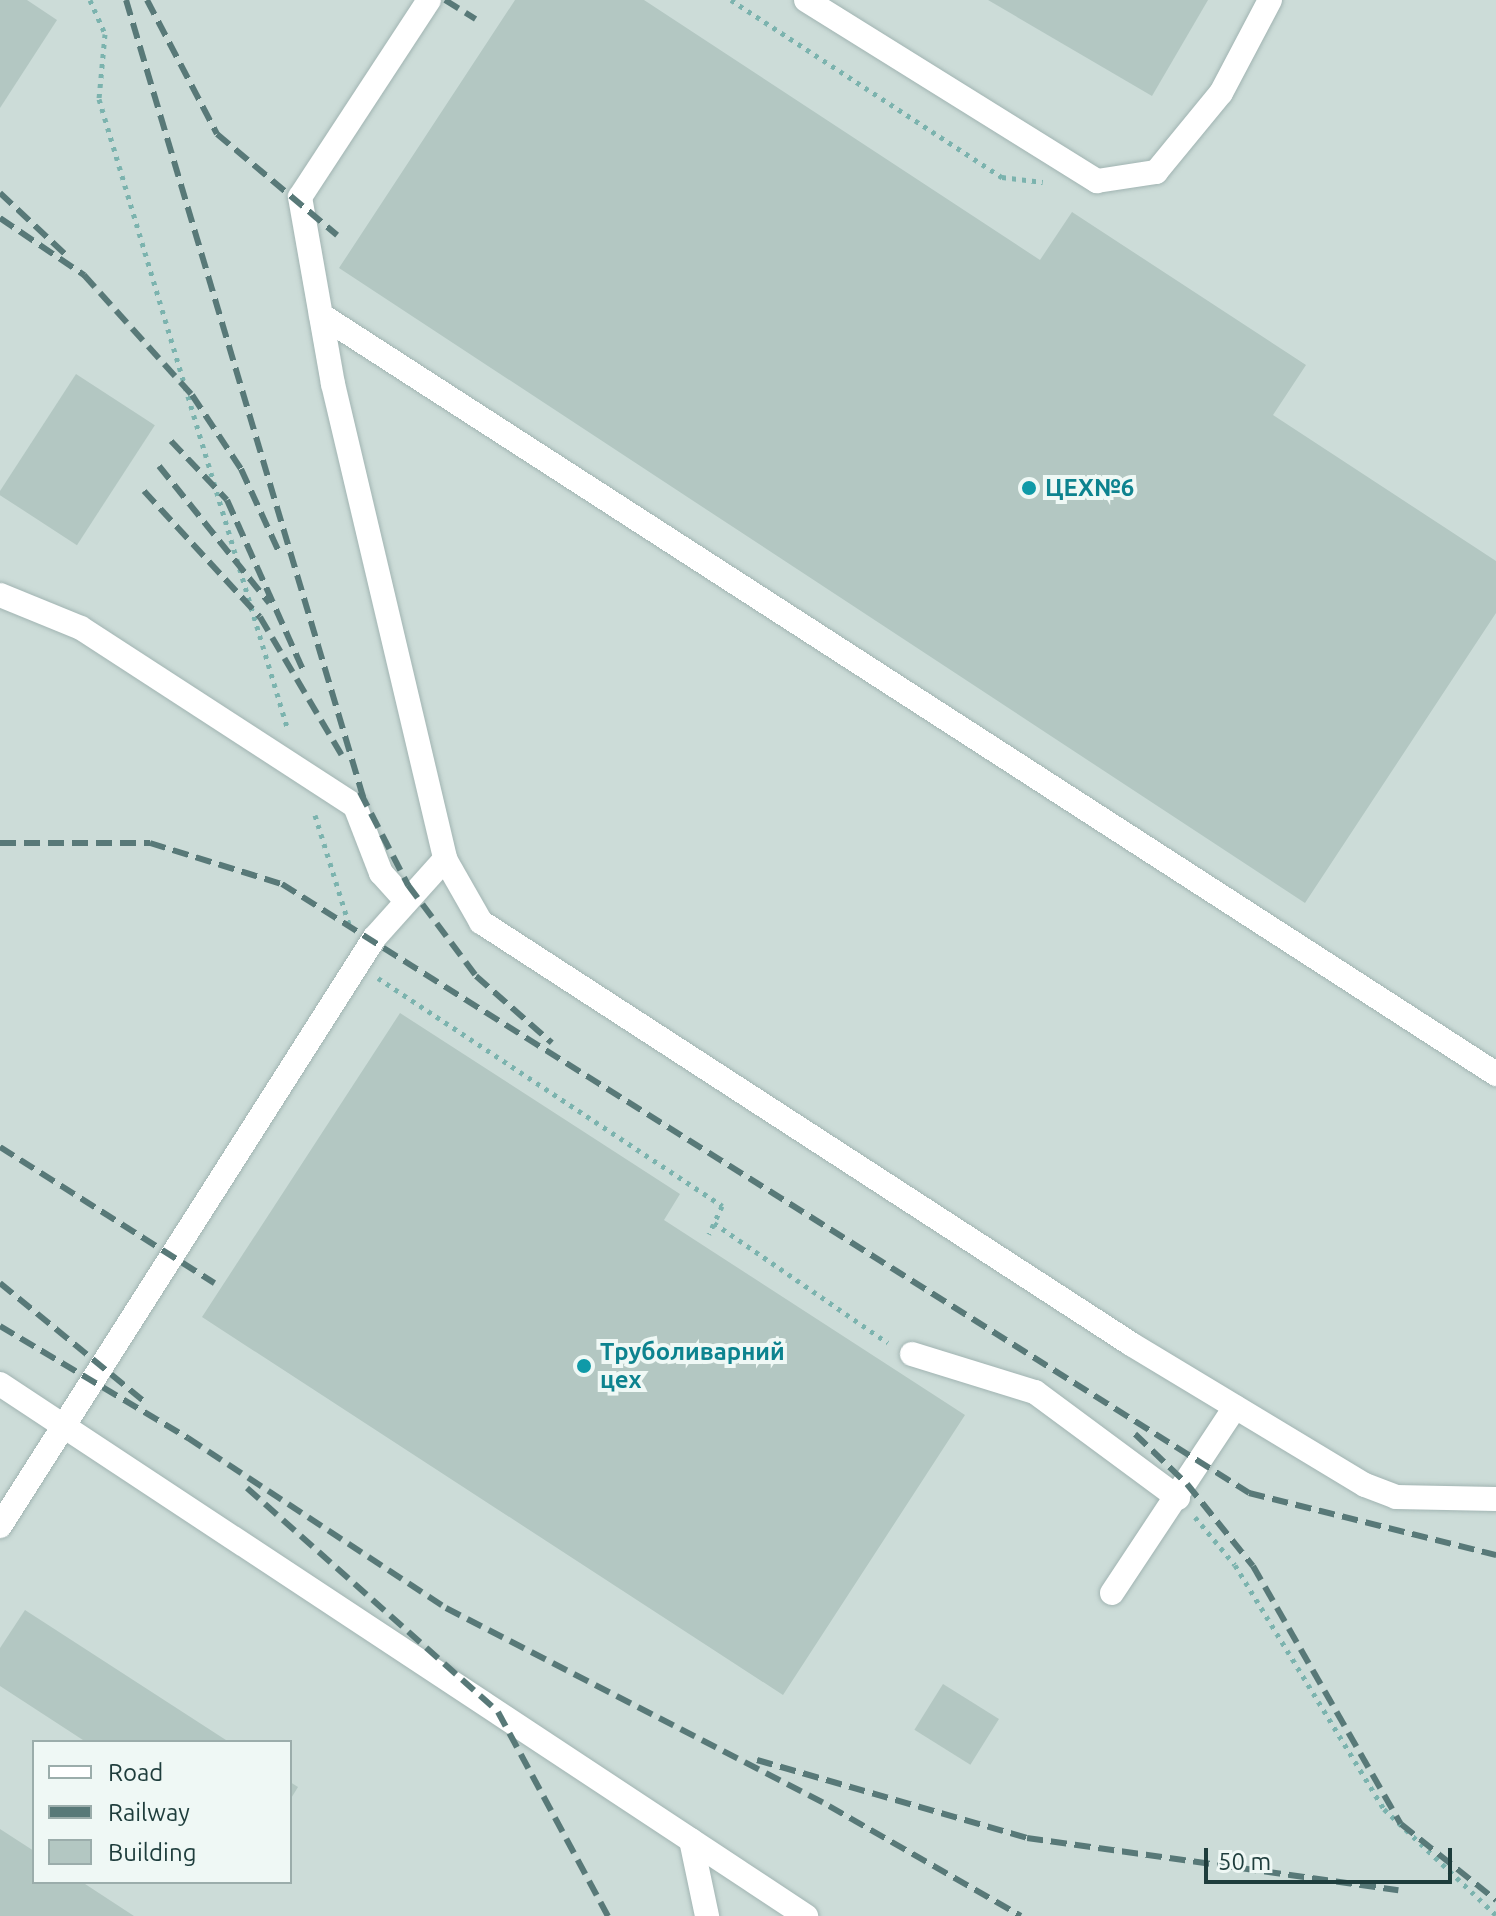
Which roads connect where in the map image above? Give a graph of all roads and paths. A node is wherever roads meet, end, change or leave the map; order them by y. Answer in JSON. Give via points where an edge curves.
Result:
{"nodes":[{"id":1,"x":90,"y":0,"type":"edge"},
{"id":2,"x":429,"y":0,"type":"edge"},
{"id":3,"x":731,"y":0,"type":"edge"},
{"id":4,"x":806,"y":0,"type":"edge"},
{"id":5,"x":1270,"y":0,"type":"edge"},
{"id":6,"x":1069,"y":169,"type":"junction"},
{"id":7,"x":321,"y":315,"type":"junction"},
{"id":8,"x":0,"y":595,"type":"edge"},
{"id":9,"x":298,"y":764,"type":"junction"},
{"id":10,"x":445,"y":859,"type":"junction"},
{"id":11,"x":406,"y":901,"type":"junction"},
{"id":12,"x":358,"y":965,"type":"junction"},
{"id":13,"x":1496,"y":1074,"type":"edge"},
{"id":14,"x":714,"y":1223,"type":"junction"},
{"id":15,"x":709,"y":1234,"type":"dead end"},
{"id":16,"x":912,"y":1354,"type":"joint"},
{"id":17,"x":0,"y":1384,"type":"edge"},
{"id":18,"x":1235,"y":1407,"type":"junction"},
{"id":19,"x":63,"y":1425,"type":"junction"},
{"id":20,"x":1178,"y":1498,"type":"junction"},
{"id":21,"x":1496,"y":1499,"type":"edge"},
{"id":22,"x":0,"y":1526,"type":"edge"},
{"id":23,"x":1112,"y":1593,"type":"dead end"},
{"id":24,"x":691,"y":1840,"type":"junction"},
{"id":25,"x":1496,"y":1915,"type":"edge"},
{"id":26,"x":707,"y":1916,"type":"edge"},
{"id":27,"x":806,"y":1916,"type":"edge"}],
"edges":[{"from":1,"to":9,"type":"path","via":[[105,34],[99,99]]},
{"from":2,"to":7,"type":"lane","via":[[300,197]]},
{"from":3,"to":6,"type":"path","via":[[1002,177],[1028,186]]},
{"from":4,"to":6,"type":"lane"},
{"from":5,"to":6,"type":"lane","via":[[1221,93],[1156,172],[1097,181]]},
{"from":7,"to":10,"type":"lane"},
{"from":7,"to":13,"type":"lane"},
{"from":8,"to":9,"type":"lane","via":[[81,628]]},
{"from":9,"to":11,"type":"lane","via":[[355,806],[381,873]]},
{"from":9,"to":12,"type":"path"},
{"from":10,"to":11,"type":"lane"},
{"from":10,"to":18,"type":"lane","via":[[481,922]]},
{"from":11,"to":12,"type":"lane"},
{"from":12,"to":14,"type":"path","via":[[722,1206]]},
{"from":12,"to":19,"type":"lane"},
{"from":14,"to":15,"type":"path"},
{"from":14,"to":16,"type":"path"},
{"from":16,"to":20,"type":"lane","via":[[1035,1392]]},
{"from":17,"to":19,"type":"lane"},
{"from":18,"to":20,"type":"lane"},
{"from":18,"to":21,"type":"lane","via":[[1396,1497]]},
{"from":19,"to":22,"type":"lane"},
{"from":19,"to":24,"type":"lane"},
{"from":20,"to":23,"type":"lane"},
{"from":20,"to":25,"type":"path","via":[[1235,1565],[1384,1809]]},
{"from":24,"to":26,"type":"lane"},
{"from":24,"to":27,"type":"lane"}]}
